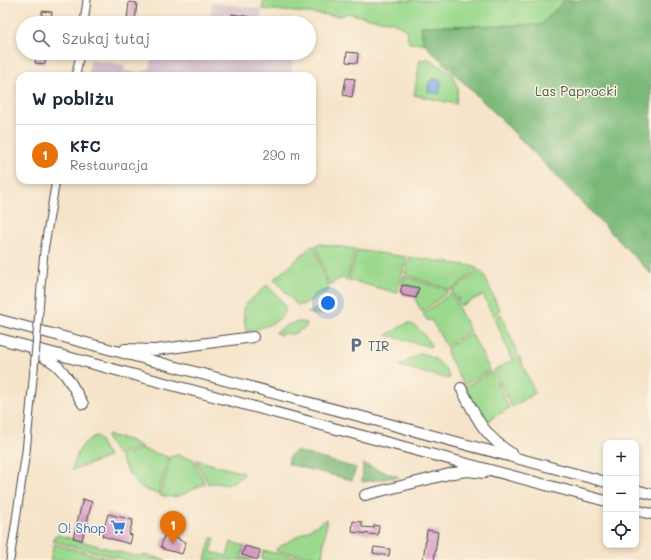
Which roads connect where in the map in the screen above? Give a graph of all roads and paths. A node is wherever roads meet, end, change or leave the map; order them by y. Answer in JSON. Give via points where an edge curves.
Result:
{"nodes":[{"id":1,"x":87,"y":0,"type":"edge"},
{"id":2,"x":85,"y":16,"type":"edge"},
{"id":3,"x":79,"y":60,"type":"edge"},
{"id":4,"x":77,"y":72,"type":"edge"},
{"id":5,"x":55,"y":184,"type":"edge"},
{"id":6,"x":0,"y":320,"type":"edge"},
{"id":7,"x":253,"y":338,"type":"dead end"},
{"id":8,"x":0,"y":339,"type":"edge"},
{"id":9,"x":18,"y":344,"type":"junction"},
{"id":10,"x":105,"y":348,"type":"junction"},
{"id":11,"x":461,"y":388,"type":"dead end"},
{"id":12,"x":83,"y":404,"type":"dead end"},
{"id":13,"x":518,"y":458,"type":"junction"},
{"id":14,"x":519,"y":478,"type":"junction"},
{"id":15,"x":603,"y":481,"type":"edge"},
{"id":16,"x":639,"y":491,"type":"edge"},
{"id":17,"x":651,"y":494,"type":"edge"},
{"id":18,"x":365,"y":495,"type":"dead end"},
{"id":19,"x":603,"y":500,"type":"edge"},
{"id":20,"x":639,"y":511,"type":"edge"},
{"id":21,"x":651,"y":514,"type":"edge"},
{"id":22,"x":10,"y":560,"type":"edge"}],
"edges":[{"from":1,"to":2,"type":"street"},
{"from":3,"to":4,"type":"street"},
{"from":5,"to":22,"type":"street","bridge":true,"via":[[44,251],[26,452]]},
{"from":6,"to":10,"type":"highway"},
{"from":7,"to":10,"type":"highway","via":[[155,350]]},
{"from":8,"to":9,"type":"highway"},
{"from":9,"to":12,"type":"highway","via":[[51,361],[66,376]]},
{"from":9,"to":14,"type":"highway"},
{"from":10,"to":13,"type":"highway"},
{"from":11,"to":13,"type":"highway","via":[[484,430],[497,444]]},
{"from":13,"to":15,"type":"highway"},
{"from":14,"to":18,"type":"highway","via":[[453,472]]},
{"from":14,"to":19,"type":"highway"},
{"from":16,"to":17,"type":"highway"},
{"from":20,"to":21,"type":"highway"}]}
